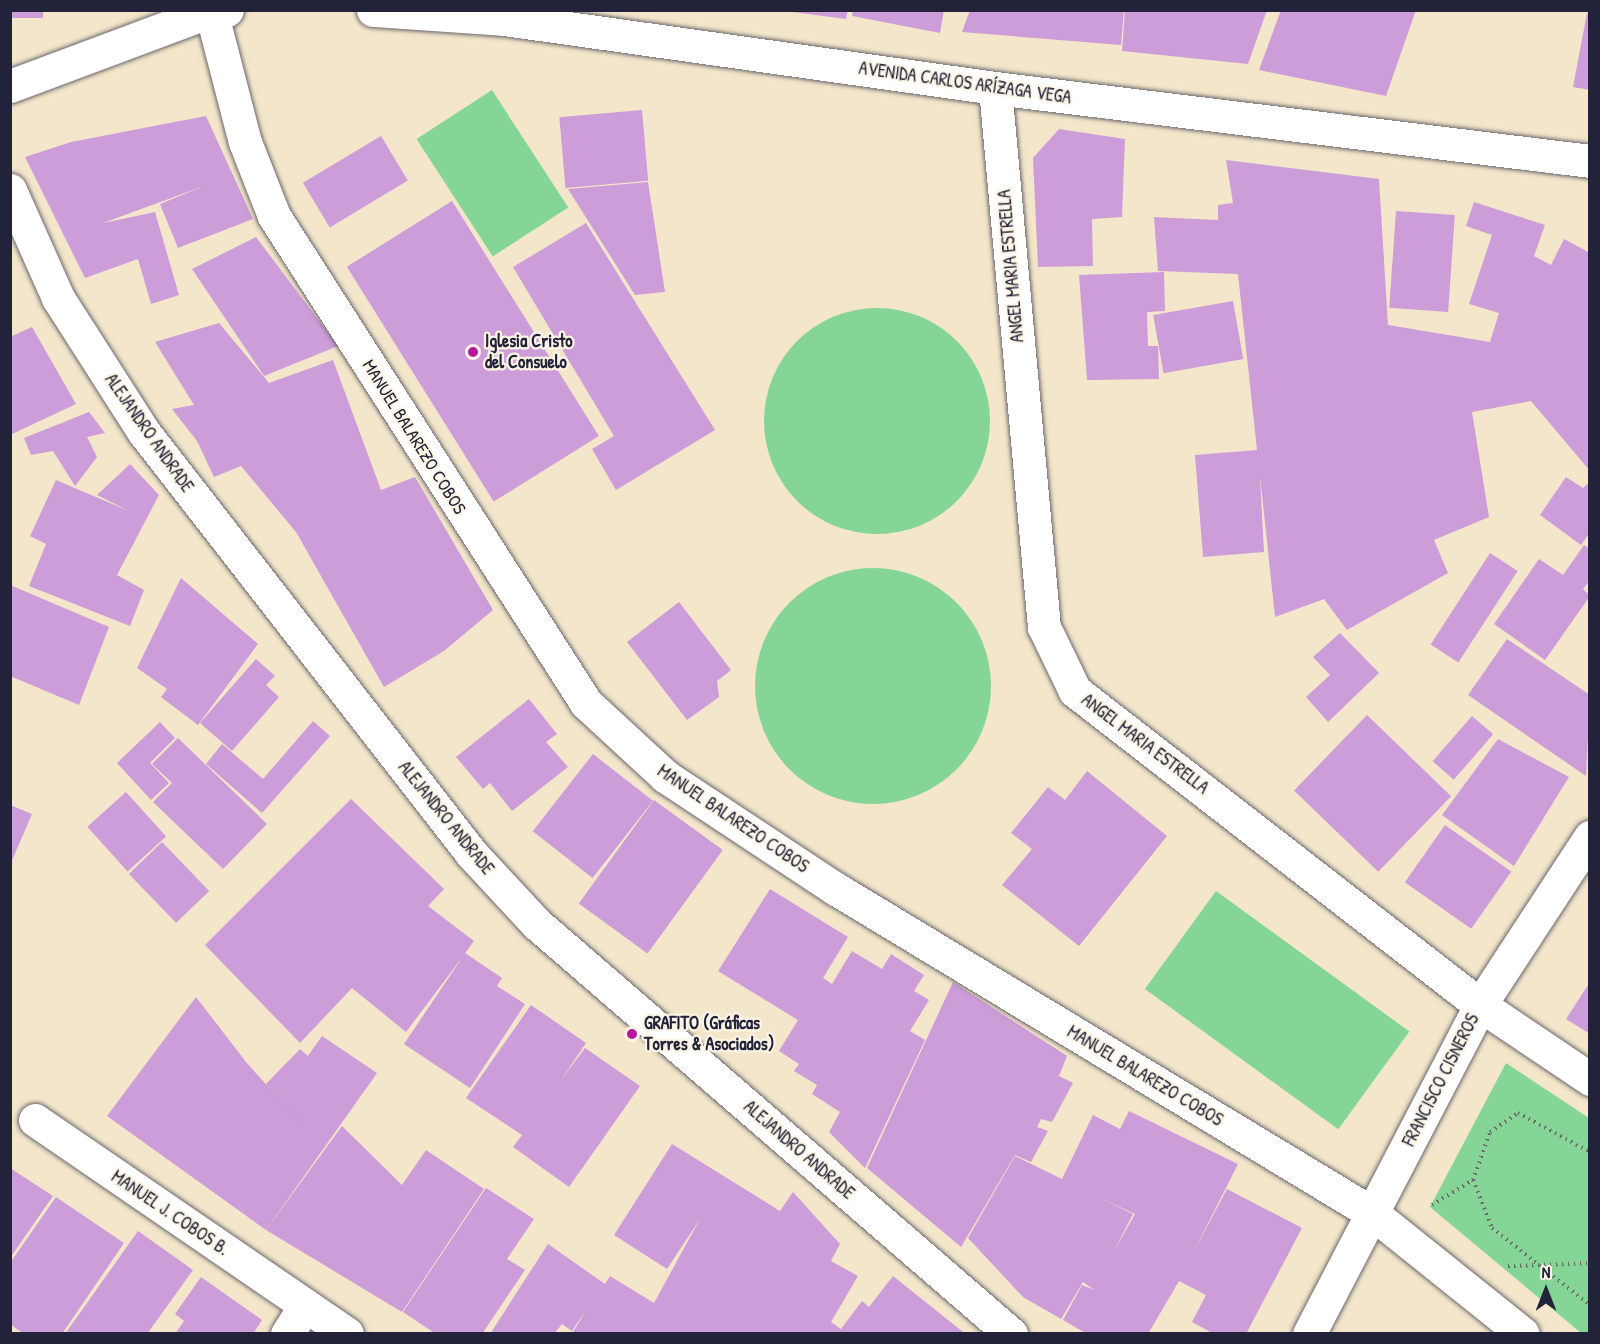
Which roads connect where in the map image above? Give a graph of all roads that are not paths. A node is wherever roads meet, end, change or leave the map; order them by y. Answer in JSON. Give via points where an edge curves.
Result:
{"nodes":[{"id":1,"x":373,"y":10,"type":"edge"},
{"id":2,"x":219,"y":11,"type":"edge"},
{"id":3,"x":10,"y":86,"type":"edge"},
{"id":4,"x":995,"y":88,"type":"junction"},
{"id":5,"x":1557,"y":158,"type":"junction"},
{"id":6,"x":1590,"y":161,"type":"edge"},
{"id":7,"x":1590,"y":172,"type":"edge"},
{"id":8,"x":10,"y":190,"type":"edge"},
{"id":9,"x":1590,"y":837,"type":"edge"},
{"id":10,"x":1480,"y":1005,"type":"junction"},
{"id":11,"x":1590,"y":1079,"type":"edge"},
{"id":12,"x":35,"y":1120,"type":"dead end"},
{"id":13,"x":1372,"y":1213,"type":"junction"},
{"id":14,"x":305,"y":1305,"type":"junction"},
{"id":15,"x":287,"y":1334,"type":"edge"},
{"id":16,"x":348,"y":1334,"type":"edge"},
{"id":17,"x":1011,"y":1334,"type":"edge"},
{"id":18,"x":1309,"y":1334,"type":"edge"},
{"id":19,"x":1523,"y":1334,"type":"edge"}],
"edges":[{"from":1,"to":4,"type":"street","name":"AVENIDA CARLOS ARÍZAGA VEGA","via":[[504,20]]},
{"from":2,"to":3,"type":"street"},
{"from":2,"to":13,"type":"street","name":"MANUEL BALAREZO COBOS","via":[[245,142],[274,216],[586,703],[665,776],[836,889]]},
{"from":4,"to":5,"type":"street","name":"AVENIDA CARLOS ARÍZAGA VEGA"},
{"from":4,"to":10,"type":"street","name":"ANGEL MARIA ESTRELLA","via":[[1044,627],[1075,691]]},
{"from":5,"to":6,"type":"street","name":"AVENIDA CARLOS ARÍZAGA VEGA"},
{"from":5,"to":7,"type":"street","name":"AVENIDA CARLOS ARÍZAGA VEGA"},
{"from":8,"to":17,"type":"street","name":"ALEJANDRO ANDRADE","via":[[58,298],[143,431],[471,853],[537,924]]},
{"from":9,"to":10,"type":"street","name":"FRANCISCO CISNEROS"},
{"from":10,"to":11,"type":"street","name":"ANGEL MARIA ESTRELLA"},
{"from":10,"to":13,"type":"street","name":"FRANCISCO CISNEROS"},
{"from":12,"to":14,"type":"street","name":"MANUEL J. COBOS B."},
{"from":13,"to":18,"type":"street","name":"FRANCISCO CISNEROS"},
{"from":13,"to":19,"type":"street","name":"MANUEL BALAREZO COBOS"},
{"from":14,"to":15,"type":"street"},
{"from":14,"to":16,"type":"street","name":"MANUEL J. COBOS B."}]}
